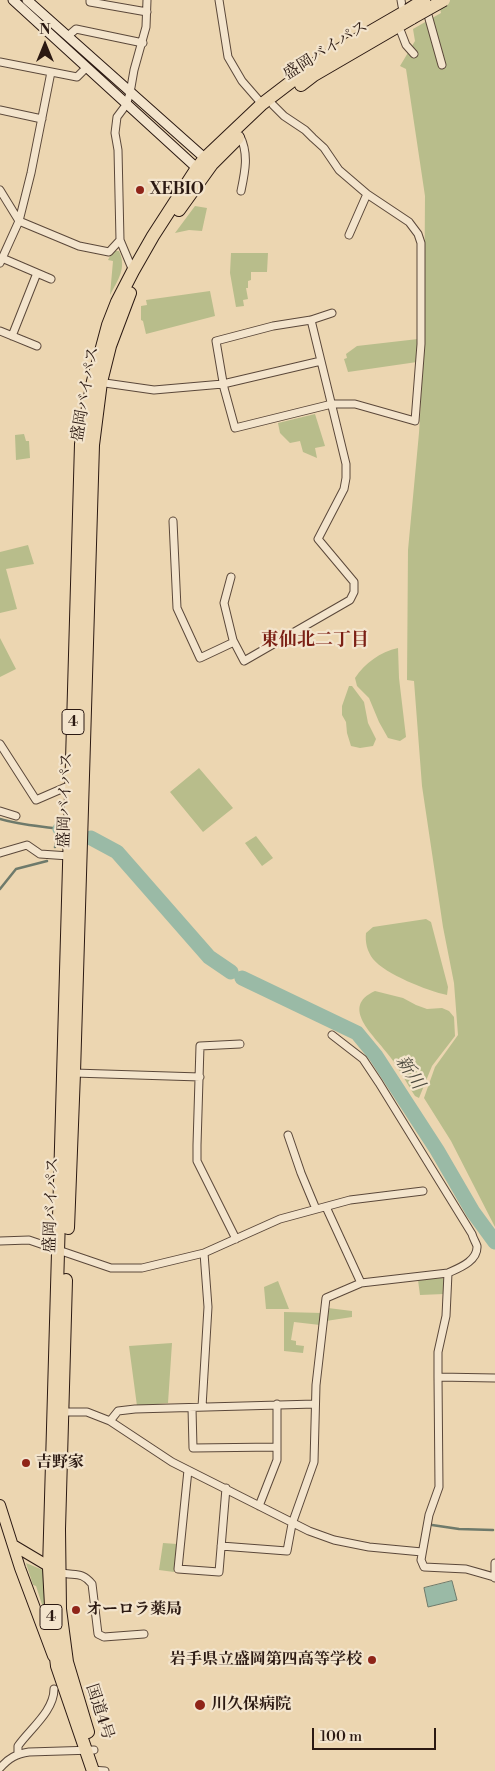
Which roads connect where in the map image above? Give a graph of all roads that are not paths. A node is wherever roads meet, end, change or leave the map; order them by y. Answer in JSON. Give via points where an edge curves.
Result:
{"nodes":[{"id":1,"x":13,"y":0,"type":"edge"},
{"id":2,"x":27,"y":0,"type":"edge"},
{"id":3,"x":90,"y":0,"type":"edge"},
{"id":4,"x":147,"y":0,"type":"edge"},
{"id":5,"x":218,"y":0,"type":"edge"},
{"id":6,"x":424,"y":0,"type":"edge"},
{"id":7,"x":444,"y":0,"type":"edge"},
{"id":8,"x":406,"y":8,"type":"edge"},
{"id":9,"x":147,"y":12,"type":"junction"},
{"id":10,"x":401,"y":32,"type":"dead end"},
{"id":11,"x":68,"y":36,"type":"junction"},
{"id":12,"x":142,"y":42,"type":"junction"},
{"id":13,"x":414,"y":54,"type":"dead end"},
{"id":14,"x":0,"y":62,"type":"edge"},
{"id":15,"x":442,"y":65,"type":"dead end"},
{"id":16,"x":86,"y":68,"type":"junction"},
{"id":17,"x":51,"y":72,"type":"junction"},
{"id":18,"x":130,"y":93,"type":"junction"},
{"id":19,"x":126,"y":105,"type":"junction"},
{"id":20,"x":267,"y":105,"type":"junction"},
{"id":21,"x":0,"y":110,"type":"edge"},
{"id":22,"x":42,"y":119,"type":"junction"},
{"id":23,"x":240,"y":136,"type":"junction"},
{"id":24,"x":204,"y":166,"type":"junction"},
{"id":25,"x":0,"y":190,"type":"edge"},
{"id":26,"x":241,"y":191,"type":"dead end"},
{"id":27,"x":367,"y":194,"type":"junction"},
{"id":28,"x":19,"y":221,"type":"junction"},
{"id":29,"x":349,"y":235,"type":"dead end"},
{"id":30,"x":120,"y":240,"type":"junction"},
{"id":31,"x":1,"y":261,"type":"edge"},
{"id":32,"x":132,"y":270,"type":"junction"},
{"id":33,"x":37,"y":273,"type":"junction"},
{"id":34,"x":51,"y":279,"type":"dead end"},
{"id":35,"x":332,"y":313,"type":"dead end"},
{"id":36,"x":311,"y":320,"type":"junction"},
{"id":37,"x":0,"y":331,"type":"edge"},
{"id":38,"x":12,"y":336,"type":"junction"},
{"id":39,"x":37,"y":346,"type":"dead end"},
{"id":40,"x":320,"y":361,"type":"junction"},
{"id":41,"x":97,"y":382,"type":"junction"},
{"id":42,"x":223,"y":384,"type":"junction"},
{"id":43,"x":332,"y":404,"type":"junction"},
{"id":44,"x":173,"y":521,"type":"dead end"},
{"id":45,"x":231,"y":577,"type":"dead end"},
{"id":46,"x":234,"y":642,"type":"junction"},
{"id":47,"x":0,"y":744,"type":"edge"},
{"id":48,"x":72,"y":787,"type":"junction"},
{"id":49,"x":0,"y":811,"type":"edge"},
{"id":50,"x":16,"y":816,"type":"dead end"},
{"id":51,"x":0,"y":853,"type":"edge"},
{"id":52,"x":69,"y":856,"type":"junction"},
{"id":53,"x":332,"y":1035,"type":"dead end"},
{"id":54,"x":240,"y":1044,"type":"dead end"},
{"id":55,"x":74,"y":1073,"type":"junction"},
{"id":56,"x":200,"y":1077,"type":"junction"},
{"id":57,"x":288,"y":1135,"type":"dead end"},
{"id":58,"x":423,"y":1191,"type":"dead end"},
{"id":59,"x":326,"y":1207,"type":"junction"},
{"id":60,"x":316,"y":1209,"type":"junction"},
{"id":61,"x":236,"y":1239,"type":"junction"},
{"id":62,"x":0,"y":1241,"type":"edge"},
{"id":63,"x":59,"y":1250,"type":"junction"},
{"id":64,"x":204,"y":1253,"type":"junction"},
{"id":65,"x":448,"y":1273,"type":"junction"},
{"id":66,"x":361,"y":1283,"type":"junction"},
{"id":67,"x":438,"y":1377,"type":"junction"},
{"id":68,"x":495,"y":1378,"type":"edge"},
{"id":69,"x":277,"y":1404,"type":"junction"},
{"id":70,"x":315,"y":1404,"type":"junction"},
{"id":71,"x":202,"y":1407,"type":"junction"},
{"id":72,"x":192,"y":1408,"type":"junction"},
{"id":73,"x":62,"y":1412,"type":"junction"},
{"id":74,"x":110,"y":1421,"type":"junction"},
{"id":75,"x":277,"y":1447,"type":"junction"},
{"id":76,"x":188,"y":1470,"type":"junction"},
{"id":77,"x":226,"y":1488,"type":"junction"},
{"id":78,"x":0,"y":1505,"type":"edge"},
{"id":79,"x":259,"y":1506,"type":"junction"},
{"id":80,"x":292,"y":1524,"type":"junction"},
{"id":81,"x":13,"y":1545,"type":"junction"},
{"id":82,"x":221,"y":1546,"type":"junction"},
{"id":83,"x":422,"y":1552,"type":"junction"},
{"id":84,"x":495,"y":1563,"type":"edge"},
{"id":85,"x":54,"y":1570,"type":"junction"},
{"id":86,"x":494,"y":1577,"type":"edge"},
{"id":87,"x":144,"y":1634,"type":"dead end"},
{"id":88,"x":62,"y":1664,"type":"junction"},
{"id":89,"x":54,"y":1689,"type":"dead end"},
{"id":90,"x":90,"y":1751,"type":"junction"},
{"id":91,"x":18,"y":1754,"type":"junction"},
{"id":92,"x":0,"y":1768,"type":"edge"},
{"id":93,"x":99,"y":1771,"type":"edge"}],
"edges":[{"from":1,"to":16,"type":"street"},
{"from":2,"to":11,"type":"street"},
{"from":3,"to":9,"type":"street"},
{"from":4,"to":9,"type":"street"},
{"from":5,"to":20,"type":"street","via":[[228,57],[242,81]]},
{"from":6,"to":8,"type":"highway","name":"盛岡バイパス","number":"4","bridge":true},
{"from":6,"to":15,"type":"street"},
{"from":7,"to":8,"type":"highway","name":"盛岡バイパス","number":"4","bridge":true},
{"from":8,"to":20,"type":"highway","name":"盛岡バイパス","number":"4","via":[[312,65]]},
{"from":9,"to":12,"type":"street"},
{"from":10,"to":13,"type":"street"},
{"from":11,"to":12,"type":"street","via":[[76,29]]},
{"from":11,"to":18,"type":"street"},
{"from":12,"to":18,"type":"street"},
{"from":14,"to":17,"type":"street"},
{"from":16,"to":17,"type":"street","via":[[77,77]]},
{"from":16,"to":19,"type":"street"},
{"from":17,"to":22,"type":"street"},
{"from":18,"to":19,"type":"street"},
{"from":18,"to":24,"type":"street"},
{"from":19,"to":24,"type":"street"},
{"from":19,"to":30,"type":"street","via":[[117,117],[115,133]]},
{"from":20,"to":23,"type":"highway","name":"盛岡バイパス","number":"4"},
{"from":20,"to":24,"type":"highway","name":"盛岡バイパス","number":"4"},
{"from":20,"to":27,"type":"street","via":[[305,130],[324,148],[339,170]]},
{"from":21,"to":22,"type":"street"},
{"from":22,"to":28,"type":"street"},
{"from":23,"to":24,"type":"highway","name":"盛岡バイパス","number":"4"},
{"from":23,"to":26,"type":"street","via":[[246,156]]},
{"from":24,"to":32,"type":"highway","name":"盛岡バイパス","number":"4"},
{"from":24,"to":41,"type":"highway","name":"盛岡バイパス","number":"4","via":[[130,292]]},
{"from":25,"to":28,"type":"street"},
{"from":27,"to":29,"type":"street"},
{"from":27,"to":43,"type":"street","via":[[409,222],[421,243],[421,344],[415,421],[355,404]]},
{"from":28,"to":30,"type":"street","via":[[79,246],[109,252]]},
{"from":28,"to":31,"type":"street"},
{"from":30,"to":32,"type":"street"},
{"from":31,"to":33,"type":"street"},
{"from":32,"to":41,"type":"highway","name":"盛岡バイパス","number":"4","via":[[108,325]]},
{"from":33,"to":34,"type":"street"},
{"from":33,"to":38,"type":"street"},
{"from":35,"to":36,"type":"street"},
{"from":36,"to":40,"type":"street"},
{"from":36,"to":42,"type":"street","via":[[216,341]]},
{"from":37,"to":38,"type":"street"},
{"from":38,"to":39,"type":"street"},
{"from":40,"to":42,"type":"street"},
{"from":40,"to":43,"type":"street"},
{"from":41,"to":42,"type":"street","via":[[154,390]]},
{"from":41,"to":48,"type":"highway","name":"盛岡バイパス","number":"4","via":[[81,444]]},
{"from":41,"to":55,"type":"highway","name":"盛岡バイパス","number":"4"},
{"from":42,"to":43,"type":"street","via":[[235,428]]},
{"from":43,"to":46,"type":"street","via":[[346,464],[346,478],[344,489],[318,539],[354,582],[354,592],[350,600],[244,661]]},
{"from":44,"to":46,"type":"street","via":[[177,608],[200,658]]},
{"from":45,"to":46,"type":"street","via":[[224,603]]},
{"from":47,"to":48,"type":"street","via":[[36,800]]},
{"from":48,"to":52,"type":"highway","name":"盛岡バイパス","number":"4"},
{"from":49,"to":50,"type":"street"},
{"from":51,"to":52,"type":"street","via":[[26,845],[40,854]]},
{"from":52,"to":63,"type":"highway","name":"盛岡バイパス","number":"4"},
{"from":53,"to":65,"type":"street","via":[[363,1059],[472,1234],[477,1246],[474,1258]]},
{"from":54,"to":56,"type":"street","via":[[200,1046]]},
{"from":55,"to":56,"type":"street"},
{"from":55,"to":63,"type":"highway","name":"盛岡バイパス","number":"4"},
{"from":56,"to":61,"type":"street","via":[[198,1161]]},
{"from":57,"to":60,"type":"street"},
{"from":58,"to":59,"type":"street","via":[[350,1200]]},
{"from":59,"to":60,"type":"street"},
{"from":59,"to":66,"type":"street"},
{"from":60,"to":61,"type":"street","via":[[280,1219]]},
{"from":61,"to":64,"type":"street"},
{"from":62,"to":63,"type":"street","via":[[29,1240]]},
{"from":63,"to":64,"type":"street","via":[[111,1268],[142,1268]]},
{"from":63,"to":73,"type":"highway","name":"盛岡バイパス","number":"4"},
{"from":63,"to":85,"type":"highway","name":"盛岡バイパス","number":"4"},
{"from":64,"to":71,"type":"street","via":[[208,1307]]},
{"from":65,"to":66,"type":"street"},
{"from":65,"to":67,"type":"street"},
{"from":66,"to":70,"type":"street","via":[[326,1298]]},
{"from":67,"to":68,"type":"street"},
{"from":67,"to":83,"type":"street","via":[[439,1488],[429,1515]]},
{"from":69,"to":70,"type":"street"},
{"from":69,"to":71,"type":"street"},
{"from":69,"to":75,"type":"street"},
{"from":70,"to":80,"type":"street","via":[[314,1462]]},
{"from":71,"to":72,"type":"street"},
{"from":72,"to":74,"type":"street","via":[[118,1411]]},
{"from":72,"to":75,"type":"street","via":[[193,1448]]},
{"from":73,"to":74,"type":"street","via":[[87,1412]]},
{"from":73,"to":85,"type":"highway","name":"盛岡バイパス","number":"4","via":[[59,1529]]},
{"from":74,"to":76,"type":"street"},
{"from":75,"to":79,"type":"street","via":[[277,1460]]},
{"from":76,"to":77,"type":"street"},
{"from":76,"to":82,"type":"street","via":[[178,1569],[219,1572]]},
{"from":77,"to":79,"type":"street"},
{"from":77,"to":82,"type":"street"},
{"from":78,"to":81,"type":"main road"},
{"from":79,"to":80,"type":"street"},
{"from":80,"to":82,"type":"street","via":[[287,1551]]},
{"from":80,"to":83,"type":"street","via":[[334,1540],[369,1548]]},
{"from":81,"to":85,"type":"main road"},
{"from":81,"to":88,"type":"main road","via":[[42,1629]]},
{"from":83,"to":86,"type":"street","via":[[424,1566],[466,1569]]},
{"from":84,"to":86,"type":"street"},
{"from":85,"to":87,"type":"street","via":[[80,1574],[92,1584],[98,1634],[104,1637]]},
{"from":85,"to":88,"type":"highway","name":"盛岡バイパス","number":"4","via":[[52,1625]]},
{"from":88,"to":90,"type":"highway","name":"国道4号","number":"4"},
{"from":89,"to":91,"type":"street","via":[[50,1706],[18,1746]]},
{"from":90,"to":91,"type":"street"},
{"from":90,"to":93,"type":"highway","name":"国道4号","number":"4"},
{"from":91,"to":92,"type":"street"}]}
